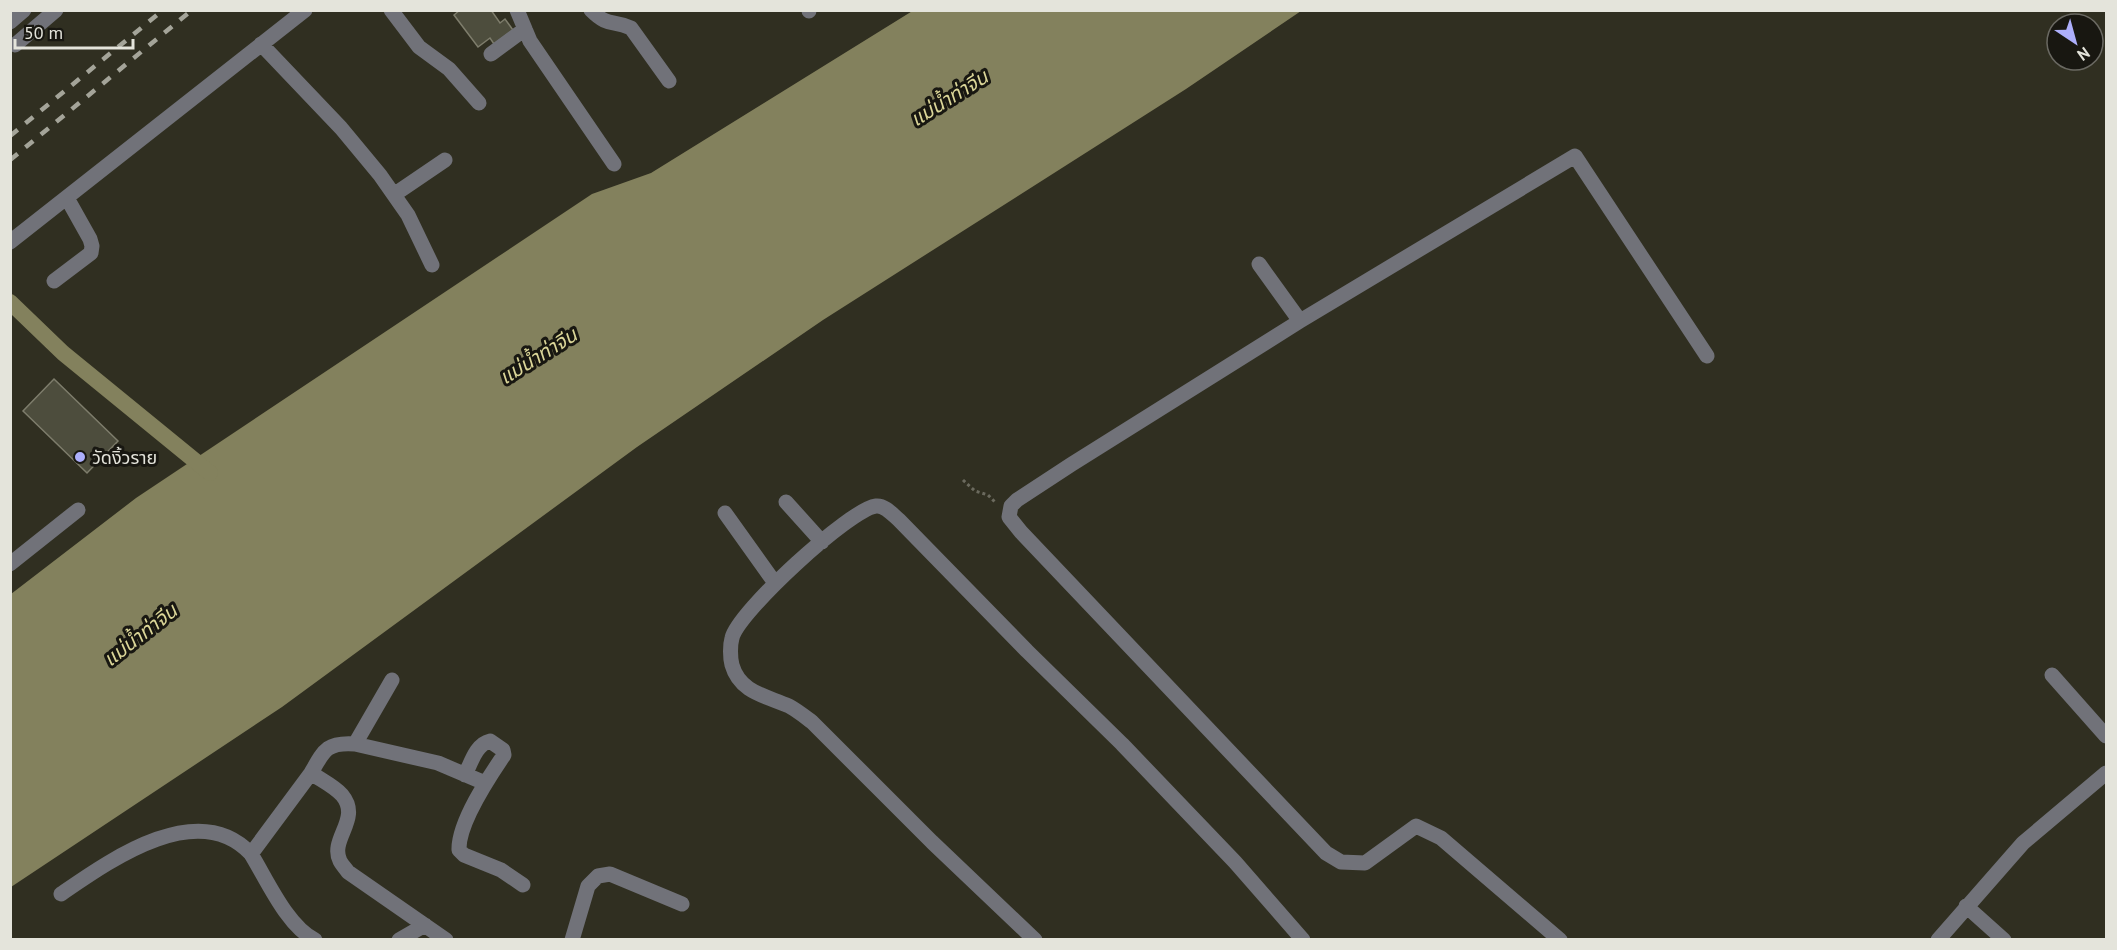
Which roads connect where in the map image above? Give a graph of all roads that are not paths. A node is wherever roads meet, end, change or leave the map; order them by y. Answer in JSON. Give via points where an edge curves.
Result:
{"nodes":[{"id":1,"x":24,"y":10,"type":"edge"},
{"id":2,"x":56,"y":10,"type":"edge"},
{"id":3,"x":305,"y":10,"type":"edge"},
{"id":4,"x":391,"y":10,"type":"edge"},
{"id":5,"x":517,"y":10,"type":"edge"},
{"id":6,"x":591,"y":10,"type":"edge"},
{"id":7,"x":621,"y":10,"type":"edge"},
{"id":8,"x":10,"y":22,"type":"edge"},
{"id":9,"x":628,"y":26,"type":"junction"},
{"id":10,"x":525,"y":29,"type":"junction"},
{"id":11,"x":15,"y":45,"type":"dead end"},
{"id":12,"x":261,"y":45,"type":"junction"},
{"id":13,"x":491,"y":54,"type":"dead end"},
{"id":14,"x":669,"y":81,"type":"dead end"},
{"id":15,"x":479,"y":103,"type":"dead end"},
{"id":16,"x":445,"y":160,"type":"dead end"},
{"id":17,"x":614,"y":164,"type":"dead end"},
{"id":18,"x":394,"y":194,"type":"junction"},
{"id":19,"x":67,"y":198,"type":"junction"},
{"id":20,"x":10,"y":242,"type":"edge"},
{"id":21,"x":1259,"y":264,"type":"dead end"},
{"id":22,"x":432,"y":265,"type":"dead end"},
{"id":23,"x":54,"y":280,"type":"dead end"},
{"id":24,"x":1300,"y":321,"type":"junction"},
{"id":25,"x":1707,"y":356,"type":"dead end"},
{"id":26,"x":786,"y":502,"type":"dead end"},
{"id":27,"x":78,"y":510,"type":"dead end"},
{"id":28,"x":725,"y":513,"type":"dead end"},
{"id":29,"x":816,"y":547,"type":"junction"},
{"id":30,"x":10,"y":564,"type":"edge"},
{"id":31,"x":778,"y":580,"type":"junction"},
{"id":32,"x":2052,"y":675,"type":"dead end"},
{"id":33,"x":392,"y":680,"type":"dead end"},
{"id":34,"x":2106,"y":736,"type":"edge"},
{"id":35,"x":355,"y":744,"type":"junction"},
{"id":36,"x":311,"y":773,"type":"junction"},
{"id":37,"x":2106,"y":773,"type":"edge"},
{"id":38,"x":465,"y":775,"type":"junction"},
{"id":39,"x":485,"y":783,"type":"junction"},
{"id":40,"x":250,"y":854,"type":"junction"},
{"id":41,"x":523,"y":885,"type":"dead end"},
{"id":42,"x":61,"y":894,"type":"dead end"},
{"id":43,"x":682,"y":904,"type":"dead end"},
{"id":44,"x":1966,"y":906,"type":"junction"},
{"id":45,"x":426,"y":925,"type":"junction"},
{"id":46,"x":315,"y":939,"type":"edge"},
{"id":47,"x":399,"y":939,"type":"edge"},
{"id":48,"x":446,"y":939,"type":"edge"},
{"id":49,"x":572,"y":939,"type":"edge"},
{"id":50,"x":1035,"y":939,"type":"edge"},
{"id":51,"x":1303,"y":939,"type":"edge"},
{"id":52,"x":1560,"y":939,"type":"edge"},
{"id":53,"x":1938,"y":939,"type":"edge"},
{"id":54,"x":2004,"y":939,"type":"edge"}],
"edges":[{"from":1,"to":8,"type":"street"},
{"from":2,"to":11,"type":"street"},
{"from":3,"to":12,"type":"street"},
{"from":4,"to":15,"type":"street","via":[[419,47],[448,69]]},
{"from":5,"to":10,"type":"street"},
{"from":6,"to":9,"type":"street","via":[[609,24]]},
{"from":7,"to":9,"type":"street"},
{"from":9,"to":14,"type":"street"},
{"from":10,"to":13,"type":"street"},
{"from":10,"to":17,"type":"street"},
{"from":12,"to":18,"type":"street","via":[[341,128]]},
{"from":12,"to":19,"type":"street"},
{"from":16,"to":18,"type":"street"},
{"from":18,"to":22,"type":"street"},
{"from":19,"to":20,"type":"street"},
{"from":19,"to":23,"type":"street","via":[[90,239],[91,253]]},
{"from":21,"to":24,"type":"street"},
{"from":24,"to":25,"type":"street","via":[[1575,156]]},
{"from":24,"to":52,"type":"street","via":[[1017,500],[1009,517],[1326,853],[1341,862],[1365,863],[1416,826],[1441,838]]},
{"from":26,"to":29,"type":"street"},
{"from":27,"to":30,"type":"street"},
{"from":28,"to":31,"type":"street"},
{"from":29,"to":31,"type":"street"},
{"from":29,"to":51,"type":"street","via":[[854,517],[883,506],[1122,744]]},
{"from":31,"to":50,"type":"street","via":[[732,636],[732,664],[742,683],[812,722]]},
{"from":32,"to":34,"type":"street"},
{"from":33,"to":35,"type":"street"},
{"from":35,"to":36,"type":"street","via":[[341,743],[324,750]]},
{"from":35,"to":38,"type":"street","via":[[423,759]]},
{"from":36,"to":40,"type":"street"},
{"from":36,"to":45,"type":"street","via":[[340,793],[350,812],[338,851],[348,872]]},
{"from":37,"to":44,"type":"street","via":[[2023,843]]},
{"from":38,"to":39,"type":"street"},
{"from":38,"to":39,"type":"street","via":[[480,747],[490,741],[501,747],[504,755]]},
{"from":39,"to":41,"type":"street","via":[[465,825],[459,850]]},
{"from":40,"to":42,"type":"street","via":[[232,838],[210,831],[190,831],[125,852]]},
{"from":40,"to":46,"type":"street","via":[[299,928]]},
{"from":43,"to":49,"type":"street","via":[[610,874],[598,876],[588,886]]},
{"from":44,"to":53,"type":"street"},
{"from":44,"to":54,"type":"street"},
{"from":45,"to":47,"type":"street"},
{"from":45,"to":48,"type":"street"}]}
